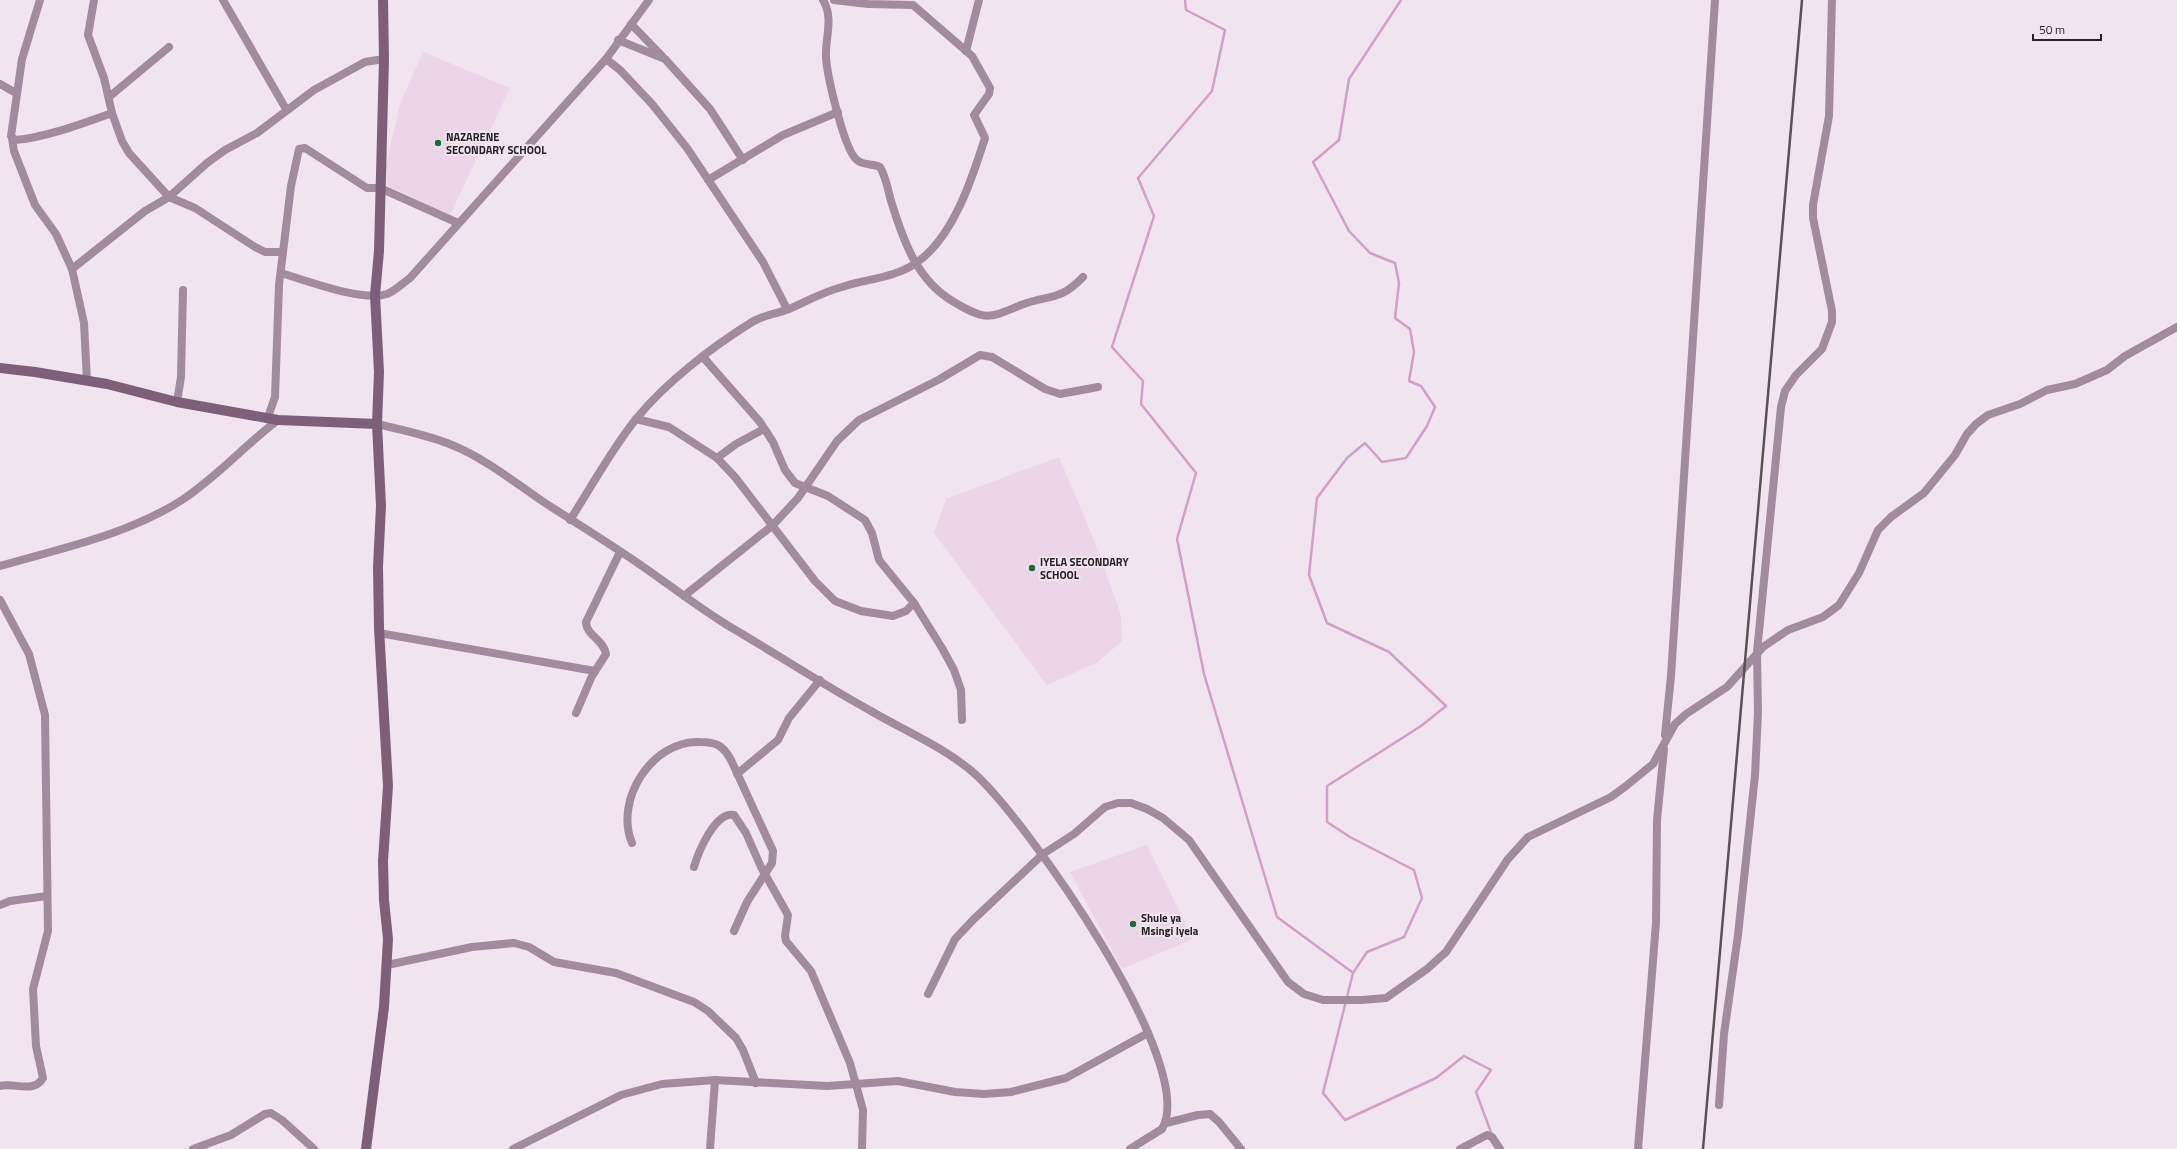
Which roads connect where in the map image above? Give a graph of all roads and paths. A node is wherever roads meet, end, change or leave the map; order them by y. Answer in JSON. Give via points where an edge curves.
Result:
{"nodes":[{"id":1,"x":40,"y":0,"type":"edge"},
{"id":2,"x":94,"y":0,"type":"edge"},
{"id":3,"x":223,"y":0,"type":"edge"},
{"id":4,"x":383,"y":0,"type":"edge"},
{"id":5,"x":649,"y":0,"type":"edge"},
{"id":6,"x":823,"y":0,"type":"edge"},
{"id":7,"x":834,"y":0,"type":"edge"},
{"id":8,"x":980,"y":0,"type":"edge"},
{"id":9,"x":1715,"y":0,"type":"edge"},
{"id":10,"x":1832,"y":0,"type":"edge"},
{"id":11,"x":631,"y":24,"type":"junction"},
{"id":12,"x":618,"y":40,"type":"junction"},
{"id":13,"x":169,"y":47,"type":"dead end"},
{"id":14,"x":966,"y":51,"type":"junction"},
{"id":15,"x":384,"y":59,"type":"junction"},
{"id":16,"x":606,"y":59,"type":"junction"},
{"id":17,"x":665,"y":59,"type":"junction"},
{"id":18,"x":0,"y":84,"type":"edge"},
{"id":19,"x":16,"y":93,"type":"junction"},
{"id":20,"x":109,"y":97,"type":"junction"},
{"id":21,"x":286,"y":109,"type":"junction"},
{"id":22,"x":838,"y":112,"type":"junction"},
{"id":23,"x":112,"y":113,"type":"junction"},
{"id":24,"x":12,"y":138,"type":"junction"},
{"id":25,"x":743,"y":160,"type":"junction"},
{"id":26,"x":708,"y":180,"type":"junction"},
{"id":27,"x":380,"y":188,"type":"junction"},
{"id":28,"x":169,"y":196,"type":"junction"},
{"id":29,"x":458,"y":223,"type":"junction"},
{"id":30,"x":283,"y":252,"type":"junction"},
{"id":31,"x":916,"y":264,"type":"junction"},
{"id":32,"x":72,"y":269,"type":"junction"},
{"id":33,"x":281,"y":272,"type":"junction"},
{"id":34,"x":1083,"y":277,"type":"dead end"},
{"id":35,"x":183,"y":290,"type":"dead end"},
{"id":36,"x":375,"y":295,"type":"junction"},
{"id":37,"x":787,"y":309,"type":"junction"},
{"id":38,"x":2177,"y":327,"type":"edge"},
{"id":39,"x":703,"y":357,"type":"junction"},
{"id":40,"x":0,"y":368,"type":"edge"},
{"id":41,"x":87,"y":381,"type":"junction"},
{"id":42,"x":1098,"y":387,"type":"dead end"},
{"id":43,"x":177,"y":402,"type":"junction"},
{"id":44,"x":268,"y":417,"type":"junction"},
{"id":45,"x":636,"y":419,"type":"junction"},
{"id":46,"x":278,"y":420,"type":"junction"},
{"id":47,"x":377,"y":424,"type":"junction"},
{"id":48,"x":764,"y":429,"type":"junction"},
{"id":49,"x":717,"y":458,"type":"junction"},
{"id":50,"x":805,"y":488,"type":"junction"},
{"id":51,"x":570,"y":520,"type":"junction"},
{"id":52,"x":773,"y":525,"type":"junction"},
{"id":53,"x":620,"y":552,"type":"junction"},
{"id":54,"x":0,"y":566,"type":"edge"},
{"id":55,"x":684,"y":596,"type":"junction"},
{"id":56,"x":0,"y":600,"type":"edge"},
{"id":57,"x":914,"y":603,"type":"junction"},
{"id":58,"x":379,"y":633,"type":"junction"},
{"id":59,"x":1757,"y":652,"type":"junction"},
{"id":60,"x":595,"y":671,"type":"junction"},
{"id":61,"x":820,"y":680,"type":"junction"},
{"id":62,"x":576,"y":713,"type":"dead end"},
{"id":63,"x":962,"y":720,"type":"dead end"},
{"id":64,"x":1664,"y":744,"type":"junction"},
{"id":65,"x":737,"y":774,"type":"junction"},
{"id":66,"x":632,"y":843,"type":"dead end"},
{"id":67,"x":1043,"y":854,"type":"junction"},
{"id":68,"x":694,"y":867,"type":"dead end"},
{"id":69,"x":765,"y":873,"type":"junction"},
{"id":70,"x":47,"y":896,"type":"junction"},
{"id":71,"x":0,"y":905,"type":"edge"},
{"id":72,"x":734,"y":931,"type":"dead end"},
{"id":73,"x":387,"y":966,"type":"junction"},
{"id":74,"x":928,"y":994,"type":"dead end"},
{"id":75,"x":1148,"y":1033,"type":"junction"},
{"id":76,"x":715,"y":1080,"type":"junction"},
{"id":77,"x":756,"y":1083,"type":"junction"},
{"id":78,"x":856,"y":1085,"type":"junction"},
{"id":79,"x":0,"y":1086,"type":"edge"},
{"id":80,"x":1719,"y":1105,"type":"dead end"},
{"id":81,"x":1166,"y":1123,"type":"junction"},
{"id":82,"x":193,"y":1149,"type":"edge"},
{"id":83,"x":314,"y":1149,"type":"edge"},
{"id":84,"x":366,"y":1149,"type":"edge"},
{"id":85,"x":513,"y":1149,"type":"edge"},
{"id":86,"x":710,"y":1149,"type":"edge"},
{"id":87,"x":862,"y":1149,"type":"edge"},
{"id":88,"x":1130,"y":1149,"type":"edge"},
{"id":89,"x":1241,"y":1149,"type":"edge"},
{"id":90,"x":1460,"y":1149,"type":"edge"},
{"id":91,"x":1500,"y":1149,"type":"edge"},
{"id":92,"x":1638,"y":1149,"type":"edge"}],
"edges":[{"from":1,"to":19,"type":"street","via":[[22,59]]},
{"from":2,"to":20,"type":"street","via":[[88,34]]},
{"from":3,"to":21,"type":"street"},
{"from":4,"to":15,"type":"street"},
{"from":5,"to":11,"type":"street"},
{"from":6,"to":22,"type":"street","via":[[829,18],[826,44],[828,72]]},
{"from":7,"to":14,"type":"street","via":[[913,5]]},
{"from":8,"to":14,"type":"street"},
{"from":9,"to":64,"type":"street","via":[[1671,676]]},
{"from":10,"to":59,"type":"street","via":[[1829,116],[1813,205],[1813,218],[1832,316],[1822,349],[1796,375],[1785,391],[1781,407]]},
{"from":11,"to":12,"type":"street"},
{"from":11,"to":17,"type":"street"},
{"from":12,"to":16,"type":"street"},
{"from":12,"to":17,"type":"street"},
{"from":13,"to":20,"type":"street"},
{"from":14,"to":31,"type":"street","via":[[977,62],[990,88],[989,94],[974,115],[985,138],[971,182],[956,213],[939,241]]},
{"from":15,"to":21,"type":"street","via":[[365,62],[338,75]]},
{"from":15,"to":27,"type":"street"},
{"from":16,"to":26,"type":"street","via":[[620,70],[669,124]]},
{"from":16,"to":29,"type":"street"},
{"from":17,"to":25,"type":"street","via":[[710,109]]},
{"from":18,"to":19,"type":"street"},
{"from":19,"to":24,"type":"street","via":[[10,134]]},
{"from":20,"to":23,"type":"street"},
{"from":21,"to":28,"type":"street","via":[[257,133],[207,163]]},
{"from":22,"to":25,"type":"street","via":[[783,135]]},
{"from":22,"to":31,"type":"street","via":[[856,160],[882,169],[896,217]]},
{"from":23,"to":24,"type":"street","via":[[67,128],[18,139]]},
{"from":23,"to":28,"type":"street","via":[[122,142],[129,153]]},
{"from":24,"to":32,"type":"street","via":[[14,151],[35,205],[56,234]]},
{"from":25,"to":26,"type":"street"},
{"from":26,"to":37,"type":"street","via":[[763,262]]},
{"from":27,"to":29,"type":"street"},
{"from":27,"to":30,"type":"street","via":[[367,188],[302,147],[297,154]]},
{"from":27,"to":36,"type":"street"},
{"from":28,"to":30,"type":"street","via":[[194,208],[265,252]]},
{"from":28,"to":32,"type":"street","via":[[145,211]]},
{"from":29,"to":36,"type":"street","via":[[410,278],[387,294]]},
{"from":30,"to":33,"type":"street"},
{"from":31,"to":34,"type":"street","via":[[930,284],[945,297],[980,316],[987,317],[1024,304],[1060,296]]},
{"from":31,"to":37,"type":"street","via":[[895,273],[819,295]]},
{"from":32,"to":41,"type":"street","via":[[84,323]]},
{"from":33,"to":36,"type":"street","via":[[324,286]]},
{"from":33,"to":44,"type":"street","via":[[275,397]]},
{"from":35,"to":43,"type":"street","via":[[181,377]]},
{"from":36,"to":47,"type":"street","via":[[379,372]]},
{"from":37,"to":39,"type":"street","via":[[753,321]]},
{"from":38,"to":59,"type":"street","via":[[2125,356],[2107,370],[2075,384],[2047,390],[1982,419],[1972,428],[1955,456],[1924,493],[1878,530],[1859,573],[1839,605],[1823,617],[1788,630]]},
{"from":39,"to":45,"type":"street","via":[[652,401]]},
{"from":39,"to":48,"type":"street"},
{"from":40,"to":41,"type":"street"},
{"from":41,"to":43,"type":"street"},
{"from":42,"to":50,"type":"street","via":[[1060,394],[1045,389],[992,357],[980,355],[940,379],[859,420],[837,441]]},
{"from":43,"to":44,"type":"street"},
{"from":44,"to":46,"type":"street"},
{"from":45,"to":49,"type":"street","via":[[670,427]]},
{"from":45,"to":51,"type":"street"},
{"from":46,"to":47,"type":"street"},
{"from":46,"to":54,"type":"street","via":[[189,495],[140,524]]},
{"from":47,"to":51,"type":"street","via":[[417,433],[465,451]]},
{"from":47,"to":58,"type":"street","via":[[381,506],[378,567]]},
{"from":48,"to":49,"type":"street"},
{"from":48,"to":50,"type":"street","via":[[785,470],[795,483]]},
{"from":49,"to":52,"type":"street"},
{"from":50,"to":52,"type":"street"},
{"from":50,"to":57,"type":"street","via":[[828,496],[865,520],[872,533],[879,560]]},
{"from":51,"to":53,"type":"street"},
{"from":52,"to":55,"type":"street"},
{"from":52,"to":57,"type":"street","via":[[815,581],[835,600],[861,611],[889,616],[903,613]]},
{"from":53,"to":55,"type":"street"},
{"from":53,"to":60,"type":"street","via":[[586,622],[586,627],[606,650],[605,657]]},
{"from":55,"to":61,"type":"street"},
{"from":56,"to":70,"type":"street","via":[[29,654],[45,715]]},
{"from":57,"to":63,"type":"street","via":[[954,670],[961,690]]},
{"from":58,"to":60,"type":"street"},
{"from":58,"to":73,"type":"street","via":[[388,786],[383,861],[388,939]]},
{"from":59,"to":64,"type":"street","via":[[1727,687],[1681,718]]},
{"from":59,"to":80,"type":"street","via":[[1755,775],[1738,935],[1724,1034]]},
{"from":60,"to":62,"type":"street"},
{"from":61,"to":65,"type":"street","via":[[789,718],[778,740]]},
{"from":61,"to":67,"type":"street","via":[[958,760],[1003,803]]},
{"from":64,"to":67,"type":"street","via":[[1654,764],[1611,797],[1528,837],[1508,859],[1446,952],[1386,998],[1323,1000],[1304,994],[1288,982],[1189,840],[1163,818],[1147,809],[1131,803],[1105,807],[1074,834]]},
{"from":64,"to":92,"type":"street","via":[[1657,820],[1656,923]]},
{"from":65,"to":66,"type":"street","via":[[726,750],[719,744],[694,742],[670,749],[656,759],[638,780],[628,810],[627,823]]},
{"from":65,"to":69,"type":"street","via":[[774,851],[772,863]]},
{"from":67,"to":74,"type":"street","via":[[961,932],[951,946]]},
{"from":67,"to":75,"type":"street","via":[[1092,927]]},
{"from":68,"to":69,"type":"street","via":[[707,837],[716,825],[730,814],[741,824]]},
{"from":69,"to":72,"type":"street","via":[[747,902]]},
{"from":69,"to":78,"type":"street","via":[[788,915],[786,941],[810,971],[837,1029]]},
{"from":70,"to":71,"type":"street","via":[[10,901]]},
{"from":70,"to":79,"type":"street","via":[[46,941],[37,966],[33,989],[36,1046],[43,1078],[31,1086]]},
{"from":73,"to":77,"type":"street","via":[[472,946],[514,943],[529,947],[558,963],[616,972],[694,1002],[708,1011],[736,1038],[744,1050]]},
{"from":73,"to":84,"type":"street"},
{"from":75,"to":78,"type":"street","via":[[1066,1078],[1011,1092],[955,1092],[898,1081]]},
{"from":75,"to":81,"type":"street","via":[[1162,1072],[1168,1105]]},
{"from":76,"to":77,"type":"street"},
{"from":76,"to":85,"type":"street","via":[[680,1081],[633,1091]]},
{"from":76,"to":86,"type":"street"},
{"from":77,"to":78,"type":"street","via":[[792,1086]]},
{"from":78,"to":87,"type":"street","via":[[863,1115]]},
{"from":81,"to":88,"type":"street","via":[[1153,1136]]},
{"from":81,"to":89,"type":"street","via":[[1210,1114]]},
{"from":82,"to":83,"type":"street","via":[[231,1135],[265,1114],[271,1113]]},
{"from":90,"to":91,"type":"street","via":[[1487,1135],[1492,1137]]}]}
